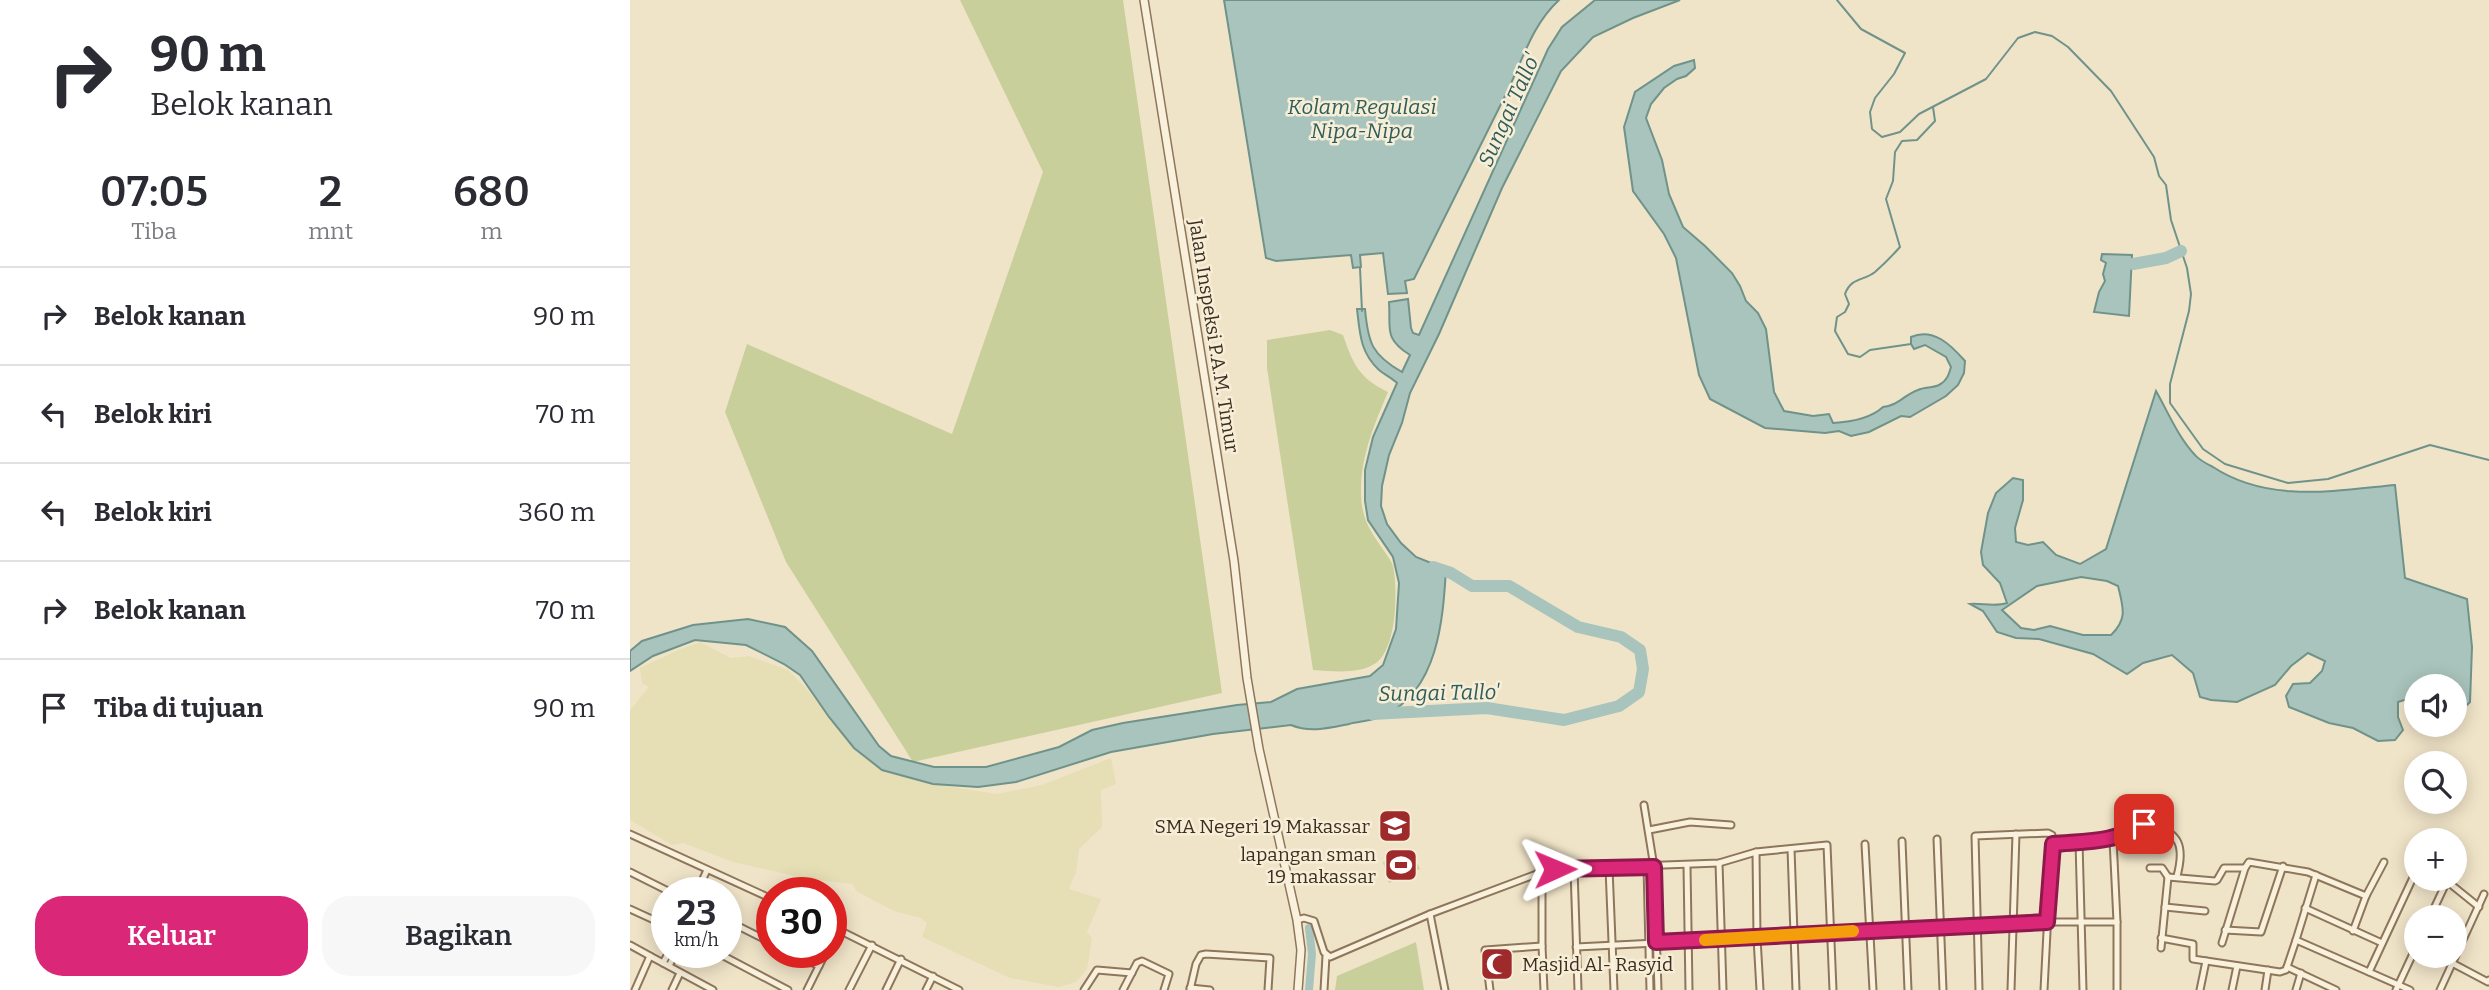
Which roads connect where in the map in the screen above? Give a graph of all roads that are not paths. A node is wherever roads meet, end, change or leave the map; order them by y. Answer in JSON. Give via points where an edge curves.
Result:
{"nodes":[{"id":1,"x":1144,"y":0,"type":"edge"},
{"id":2,"x":1644,"y":805,"type":"dead end"},
{"id":3,"x":1731,"y":825,"type":"dead end"},
{"id":4,"x":1649,"y":830,"type":"junction"},
{"id":5,"x":630,"y":834,"type":"edge"},
{"id":6,"x":2016,"y":834,"type":"junction"},
{"id":7,"x":1937,"y":839,"type":"dead end"},
{"id":8,"x":2113,"y":839,"type":"junction"},
{"id":9,"x":1902,"y":841,"type":"dead end"},
{"id":10,"x":2079,"y":842,"type":"junction"},
{"id":11,"x":1865,"y":844,"type":"dead end"},
{"id":12,"x":2053,"y":844,"type":"junction"},
{"id":13,"x":1791,"y":849,"type":"junction"},
{"id":14,"x":1756,"y":852,"type":"junction"},
{"id":15,"x":2384,"y":862,"type":"dead end"},
{"id":16,"x":1720,"y":863,"type":"junction"},
{"id":17,"x":1687,"y":866,"type":"junction"},
{"id":18,"x":2283,"y":866,"type":"junction"},
{"id":19,"x":1650,"y":867,"type":"junction"},
{"id":20,"x":2150,"y":868,"type":"dead end"},
{"id":21,"x":2245,"y":868,"type":"junction"},
{"id":22,"x":1574,"y":869,"type":"junction"},
{"id":23,"x":1609,"y":869,"type":"junction"},
{"id":24,"x":707,"y":870,"type":"junction"},
{"id":25,"x":630,"y":872,"type":"edge"},
{"id":26,"x":1542,"y":872,"type":"junction"},
{"id":27,"x":2316,"y":875,"type":"junction"},
{"id":28,"x":2177,"y":876,"type":"junction"},
{"id":29,"x":704,"y":877,"type":"edge"},
{"id":30,"x":2168,"y":877,"type":"junction"},
{"id":31,"x":651,"y":882,"type":"edge"},
{"id":32,"x":2407,"y":891,"type":"edge"},
{"id":33,"x":2459,"y":891,"type":"edge"},
{"id":34,"x":756,"y":892,"type":"edge"},
{"id":35,"x":2484,"y":894,"type":"dead end"},
{"id":36,"x":2366,"y":897,"type":"junction"},
{"id":37,"x":2165,"y":906,"type":"junction"},
{"id":38,"x":2479,"y":907,"type":"junction"},
{"id":39,"x":2305,"y":908,"type":"junction"},
{"id":40,"x":630,"y":909,"type":"edge"},
{"id":41,"x":2205,"y":911,"type":"dead end"},
{"id":42,"x":1430,"y":914,"type":"junction"},
{"id":43,"x":651,"y":919,"type":"edge"},
{"id":44,"x":1297,"y":920,"type":"junction"},
{"id":45,"x":2012,"y":922,"type":"junction"},
{"id":46,"x":2047,"y":922,"type":"junction"},
{"id":47,"x":2082,"y":922,"type":"junction"},
{"id":48,"x":2117,"y":922,"type":"junction"},
{"id":49,"x":1979,"y":924,"type":"junction"},
{"id":50,"x":1941,"y":926,"type":"junction"},
{"id":51,"x":1906,"y":928,"type":"junction"},
{"id":52,"x":1870,"y":930,"type":"junction"},
{"id":53,"x":2225,"y":930,"type":"junction"},
{"id":54,"x":2353,"y":931,"type":"junction"},
{"id":55,"x":1831,"y":932,"type":"junction"},
{"id":56,"x":2467,"y":932,"type":"edge"},
{"id":57,"x":847,"y":933,"type":"edge"},
{"id":58,"x":1794,"y":934,"type":"junction"},
{"id":59,"x":1757,"y":938,"type":"junction"},
{"id":60,"x":2161,"y":938,"type":"junction"},
{"id":61,"x":1721,"y":939,"type":"junction"},
{"id":62,"x":2295,"y":940,"type":"junction"},
{"id":63,"x":1687,"y":941,"type":"junction"},
{"id":64,"x":1656,"y":942,"type":"junction"},
{"id":65,"x":1648,"y":943,"type":"junction"},
{"id":66,"x":2222,"y":943,"type":"dead end"},
{"id":67,"x":2382,"y":943,"type":"junction"},
{"id":68,"x":630,"y":945,"type":"edge"},
{"id":69,"x":872,"y":945,"type":"junction"},
{"id":70,"x":1611,"y":945,"type":"junction"},
{"id":71,"x":1542,"y":946,"type":"junction"},
{"id":72,"x":1576,"y":947,"type":"junction"},
{"id":73,"x":2161,"y":948,"type":"dead end"},
{"id":74,"x":650,"y":956,"type":"joint"},
{"id":75,"x":1326,"y":956,"type":"junction"},
{"id":76,"x":901,"y":960,"type":"junction"},
{"id":77,"x":2206,"y":961,"type":"junction"},
{"id":78,"x":742,"y":966,"type":"edge"},
{"id":79,"x":2237,"y":966,"type":"junction"},
{"id":80,"x":2287,"y":967,"type":"junction"},
{"id":81,"x":672,"y":968,"type":"edge"},
{"id":82,"x":818,"y":968,"type":"edge"},
{"id":83,"x":2406,"y":968,"type":"edge"},
{"id":84,"x":2450,"y":968,"type":"edge"},
{"id":85,"x":2462,"y":968,"type":"edge"},
{"id":86,"x":2269,"y":970,"type":"junction"},
{"id":87,"x":2369,"y":972,"type":"junction"},
{"id":88,"x":680,"y":973,"type":"junction"},
{"id":89,"x":1132,"y":973,"type":"junction"},
{"id":90,"x":2301,"y":973,"type":"junction"},
{"id":91,"x":933,"y":976,"type":"junction"},
{"id":92,"x":2489,"y":981,"type":"edge"},
{"id":93,"x":2326,"y":987,"type":"edge"},
{"id":94,"x":2397,"y":987,"type":"edge"},
{"id":95,"x":1190,"y":989,"type":"edge"},
{"id":96,"x":635,"y":990,"type":"edge"},
{"id":97,"x":673,"y":990,"type":"edge"},
{"id":98,"x":713,"y":990,"type":"edge"},
{"id":99,"x":788,"y":990,"type":"edge"},
{"id":100,"x":807,"y":990,"type":"edge"},
{"id":101,"x":849,"y":990,"type":"edge"},
{"id":102,"x":886,"y":990,"type":"edge"},
{"id":103,"x":926,"y":990,"type":"edge"},
{"id":104,"x":959,"y":990,"type":"edge"},
{"id":105,"x":1084,"y":990,"type":"edge"},
{"id":106,"x":1123,"y":990,"type":"edge"},
{"id":107,"x":1164,"y":990,"type":"edge"},
{"id":108,"x":1210,"y":990,"type":"edge"},
{"id":109,"x":1268,"y":990,"type":"edge"},
{"id":110,"x":1298,"y":990,"type":"edge"},
{"id":111,"x":1324,"y":990,"type":"edge"},
{"id":112,"x":1445,"y":990,"type":"edge"},
{"id":113,"x":1490,"y":990,"type":"edge"},
{"id":114,"x":1544,"y":990,"type":"edge"},
{"id":115,"x":1578,"y":990,"type":"edge"},
{"id":116,"x":1614,"y":990,"type":"edge"},
{"id":117,"x":1650,"y":990,"type":"edge"},
{"id":118,"x":1658,"y":990,"type":"edge"},
{"id":119,"x":1689,"y":990,"type":"edge"},
{"id":120,"x":1723,"y":990,"type":"edge"},
{"id":121,"x":1760,"y":990,"type":"edge"},
{"id":122,"x":1796,"y":990,"type":"edge"},
{"id":123,"x":1833,"y":990,"type":"edge"},
{"id":124,"x":1873,"y":990,"type":"edge"},
{"id":125,"x":1908,"y":990,"type":"edge"},
{"id":126,"x":1943,"y":990,"type":"edge"},
{"id":127,"x":1979,"y":990,"type":"edge"},
{"id":128,"x":2011,"y":990,"type":"edge"},
{"id":129,"x":2044,"y":990,"type":"edge"},
{"id":130,"x":2083,"y":990,"type":"edge"},
{"id":131,"x":2117,"y":990,"type":"edge"},
{"id":132,"x":2200,"y":990,"type":"edge"},
{"id":133,"x":2232,"y":990,"type":"edge"},
{"id":134,"x":2265,"y":990,"type":"edge"},
{"id":135,"x":2296,"y":990,"type":"edge"},
{"id":136,"x":2336,"y":990,"type":"edge"},
{"id":137,"x":2410,"y":990,"type":"edge"},
{"id":138,"x":2440,"y":990,"type":"edge"}],
"edges":[{"from":1,"to":44,"type":"street","name":"Jalan Inspeksi P.A.M. Timur","via":[[1234,561],[1247,678]]},
{"from":2,"to":4,"type":"street"},
{"from":3,"to":4,"type":"street","via":[[1690,822]]},
{"from":4,"to":19,"type":"street"},
{"from":5,"to":24,"type":"street"},
{"from":6,"to":12,"type":"street","via":[[2050,833]]},
{"from":6,"to":45,"type":"street"},
{"from":6,"to":49,"type":"street","via":[[1975,836]]},
{"from":7,"to":50,"type":"street"},
{"from":8,"to":10,"type":"street"},
{"from":8,"to":28,"type":"street","via":[[2149,822],[2167,831],[2182,851]]},
{"from":8,"to":48,"type":"street"},
{"from":9,"to":51,"type":"street"},
{"from":10,"to":12,"type":"street"},
{"from":10,"to":47,"type":"street"},
{"from":11,"to":52,"type":"street"},
{"from":12,"to":46,"type":"street"},
{"from":13,"to":14,"type":"street"},
{"from":13,"to":55,"type":"street","via":[[1827,845]]},
{"from":13,"to":58,"type":"street"},
{"from":14,"to":16,"type":"street"},
{"from":14,"to":59,"type":"street"},
{"from":15,"to":36,"type":"street"},
{"from":16,"to":17,"type":"street"},
{"from":16,"to":61,"type":"street"},
{"from":17,"to":19,"type":"street"},
{"from":17,"to":63,"type":"street"},
{"from":18,"to":21,"type":"street","via":[[2253,861]]},
{"from":18,"to":27,"type":"street"},
{"from":18,"to":53,"type":"street","via":[[2261,933]]},
{"from":19,"to":23,"type":"street"},
{"from":19,"to":64,"type":"street"},
{"from":19,"to":65,"type":"street"},
{"from":20,"to":30,"type":"street","via":[[2162,868]]},
{"from":21,"to":28,"type":"street","via":[[2224,868],[2217,880]]},
{"from":21,"to":53,"type":"street"},
{"from":22,"to":23,"type":"street"},
{"from":22,"to":26,"type":"street"},
{"from":22,"to":72,"type":"street"},
{"from":23,"to":70,"type":"street"},
{"from":24,"to":29,"type":"street"},
{"from":24,"to":34,"type":"street"},
{"from":25,"to":31,"type":"street"},
{"from":26,"to":42,"type":"street"},
{"from":26,"to":71,"type":"street"},
{"from":27,"to":36,"type":"street"},
{"from":27,"to":39,"type":"street"},
{"from":28,"to":30,"type":"street"},
{"from":30,"to":37,"type":"street"},
{"from":32,"to":67,"type":"street"},
{"from":33,"to":38,"type":"street"},
{"from":35,"to":38,"type":"street"},
{"from":36,"to":54,"type":"street"},
{"from":37,"to":41,"type":"street"},
{"from":37,"to":60,"type":"street"},
{"from":38,"to":56,"type":"street"},
{"from":39,"to":54,"type":"street"},
{"from":39,"to":62,"type":"street"},
{"from":40,"to":43,"type":"street"},
{"from":42,"to":75,"type":"street"},
{"from":42,"to":112,"type":"street"},
{"from":44,"to":75,"type":"street","via":[[1314,920]]},
{"from":44,"to":110,"type":"street","name":"Jalan Inspeksi P.A.M. Timur","via":[[1301,950]]},
{"from":45,"to":46,"type":"street"},
{"from":45,"to":49,"type":"street"},
{"from":45,"to":128,"type":"street"},
{"from":46,"to":47,"type":"street"},
{"from":46,"to":129,"type":"street"},
{"from":47,"to":48,"type":"street"},
{"from":47,"to":130,"type":"street"},
{"from":48,"to":131,"type":"street"},
{"from":49,"to":50,"type":"street"},
{"from":49,"to":127,"type":"street"},
{"from":50,"to":51,"type":"street"},
{"from":50,"to":126,"type":"street"},
{"from":51,"to":52,"type":"street"},
{"from":51,"to":125,"type":"street"},
{"from":52,"to":55,"type":"street"},
{"from":52,"to":124,"type":"street"},
{"from":53,"to":66,"type":"street"},
{"from":54,"to":67,"type":"street"},
{"from":55,"to":58,"type":"street"},
{"from":55,"to":123,"type":"street"},
{"from":57,"to":69,"type":"street"},
{"from":58,"to":59,"type":"street"},
{"from":58,"to":122,"type":"street"},
{"from":59,"to":61,"type":"street"},
{"from":59,"to":121,"type":"street"},
{"from":60,"to":73,"type":"street"},
{"from":60,"to":77,"type":"street","via":[[2193,944],[2193,959]]},
{"from":61,"to":63,"type":"street"},
{"from":61,"to":120,"type":"street"},
{"from":62,"to":80,"type":"street"},
{"from":62,"to":87,"type":"street"},
{"from":63,"to":64,"type":"street"},
{"from":63,"to":119,"type":"street"},
{"from":64,"to":65,"type":"street"},
{"from":64,"to":118,"type":"street"},
{"from":65,"to":70,"type":"street"},
{"from":65,"to":117,"type":"street"},
{"from":67,"to":87,"type":"street"},
{"from":68,"to":74,"type":"street"},
{"from":69,"to":76,"type":"street"},
{"from":69,"to":101,"type":"street"},
{"from":70,"to":72,"type":"street"},
{"from":70,"to":116,"type":"street"},
{"from":71,"to":113,"type":"street","via":[[1485,950]]},
{"from":71,"to":114,"type":"street"},
{"from":72,"to":115,"type":"street"},
{"from":74,"to":96,"type":"street"},
{"from":75,"to":111,"type":"street"},
{"from":76,"to":91,"type":"street"},
{"from":76,"to":102,"type":"street"},
{"from":77,"to":79,"type":"street"},
{"from":77,"to":132,"type":"street"},
{"from":78,"to":99,"type":"street"},
{"from":79,"to":86,"type":"street"},
{"from":79,"to":133,"type":"street"},
{"from":80,"to":86,"type":"street","via":[[2283,972]]},
{"from":80,"to":90,"type":"street"},
{"from":81,"to":88,"type":"street"},
{"from":82,"to":100,"type":"street"},
{"from":83,"to":94,"type":"street"},
{"from":84,"to":138,"type":"street"},
{"from":85,"to":92,"type":"street"},
{"from":86,"to":134,"type":"street"},
{"from":87,"to":94,"type":"street"},
{"from":88,"to":97,"type":"street"},
{"from":88,"to":98,"type":"street"},
{"from":89,"to":105,"type":"street","via":[[1097,970]]},
{"from":89,"to":106,"type":"street"},
{"from":89,"to":107,"type":"street","via":[[1142,961],[1165,970],[1169,977]]},
{"from":90,"to":93,"type":"street"},
{"from":90,"to":135,"type":"street"},
{"from":91,"to":103,"type":"street"},
{"from":91,"to":104,"type":"street"},
{"from":93,"to":136,"type":"street"},
{"from":94,"to":137,"type":"street"},
{"from":95,"to":108,"type":"street"},
{"from":95,"to":109,"type":"street","via":[[1197,959],[1206,954],[1270,958]]}]}
